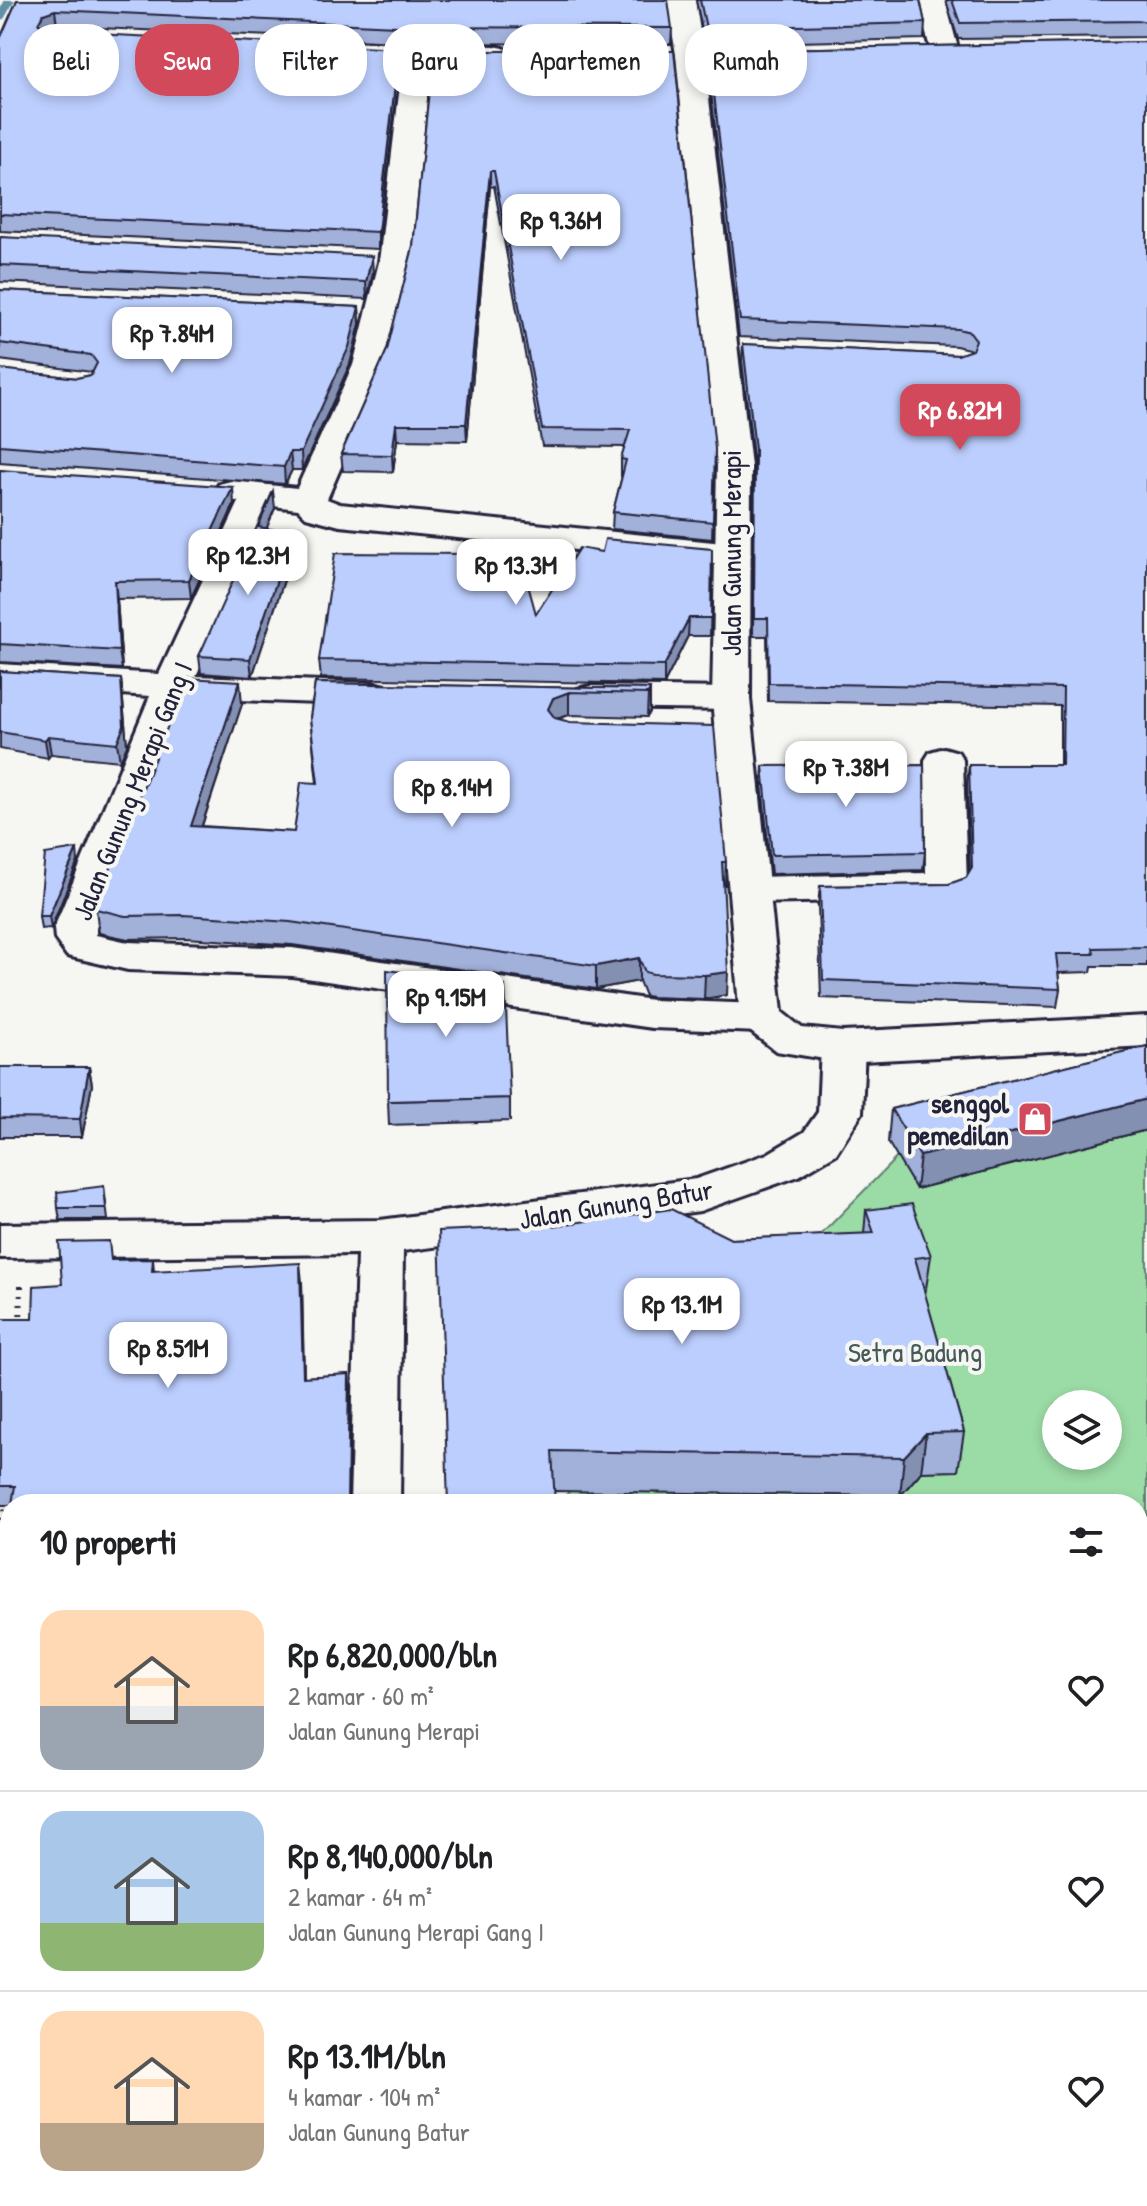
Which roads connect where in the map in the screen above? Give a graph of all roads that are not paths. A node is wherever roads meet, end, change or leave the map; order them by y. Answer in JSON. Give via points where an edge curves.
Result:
{"nodes":[{"id":1,"x":681,"y":0,"type":"edge"},
{"id":2,"x":931,"y":0,"type":"edge"},
{"id":3,"x":944,"y":48,"type":"junction"},
{"id":4,"x":974,"y":48,"type":"edge"},
{"id":5,"x":912,"y":49,"type":"edge"},
{"id":6,"x":413,"y":96,"type":"edge"},
{"id":7,"x":363,"y":260,"type":"edge"},
{"id":8,"x":395,"y":262,"type":"junction"},
{"id":9,"x":350,"y":310,"type":"edge"},
{"id":10,"x":382,"y":312,"type":"junction"},
{"id":11,"x":200,"y":488,"type":"edge"},
{"id":12,"x":261,"y":493,"type":"junction"},
{"id":13,"x":309,"y":500,"type":"junction"},
{"id":14,"x":733,"y":555,"type":"junction"},
{"id":15,"x":0,"y":675,"type":"edge"},
{"id":16,"x":173,"y":685,"type":"junction"},
{"id":17,"x":406,"y":694,"type":"edge"},
{"id":18,"x":561,"y":697,"type":"edge"},
{"id":19,"x":712,"y":725,"type":"junction"},
{"id":20,"x":585,"y":731,"type":"edge"},
{"id":21,"x":944,"y":760,"type":"dead end"},
{"id":22,"x":750,"y":890,"type":"junction"},
{"id":23,"x":761,"y":1018,"type":"junction"},
{"id":24,"x":1147,"y":1031,"type":"edge"},
{"id":25,"x":843,"y":1047,"type":"junction"},
{"id":26,"x":380,"y":1237,"type":"junction"},
{"id":27,"x":11,"y":1241,"type":"edge"},
{"id":28,"x":375,"y":1494,"type":"edge"}],
"edges":[{"from":1,"to":14,"type":"street","name":"Jalan Gunung Merapi","via":[[737,350]]},
{"from":2,"to":3,"type":"street"},
{"from":3,"to":4,"type":"street"},
{"from":3,"to":5,"type":"street"},
{"from":6,"to":8,"type":"street"},
{"from":7,"to":8,"type":"street"},
{"from":8,"to":10,"type":"street"},
{"from":9,"to":10,"type":"street"},
{"from":10,"to":13,"type":"street","via":[[369,365]]},
{"from":11,"to":12,"type":"street"},
{"from":12,"to":13,"type":"street"},
{"from":12,"to":16,"type":"street","name":"Jalan Gunung Merapi Gang I"},
{"from":13,"to":14,"type":"street","via":[[318,510],[340,515]]},
{"from":14,"to":19,"type":"street","name":"Jalan Gunung Merapi"},
{"from":15,"to":16,"type":"street"},
{"from":16,"to":17,"type":"street"},
{"from":16,"to":23,"type":"street","name":"Jalan Gunung Merapi Gang I","via":[[75,928],[82,946],[128,956],[292,962],[652,1014]]},
{"from":18,"to":19,"type":"street"},
{"from":19,"to":20,"type":"street"},
{"from":19,"to":22,"type":"street","name":"Jalan Gunung Merapi"},
{"from":21,"to":22,"type":"street","via":[[947,886]]},
{"from":22,"to":23,"type":"street","name":"Jalan Gunung Merapi"},
{"from":23,"to":25,"type":"street","via":[[791,1041]]},
{"from":24,"to":25,"type":"street"},
{"from":25,"to":26,"type":"street","name":"Jalan Gunung Batur","via":[[840,1113],[820,1143],[783,1165],[700,1195]]},
{"from":26,"to":27,"type":"street","name":"Jalan Gunung Batur"},
{"from":26,"to":28,"type":"street"}]}
